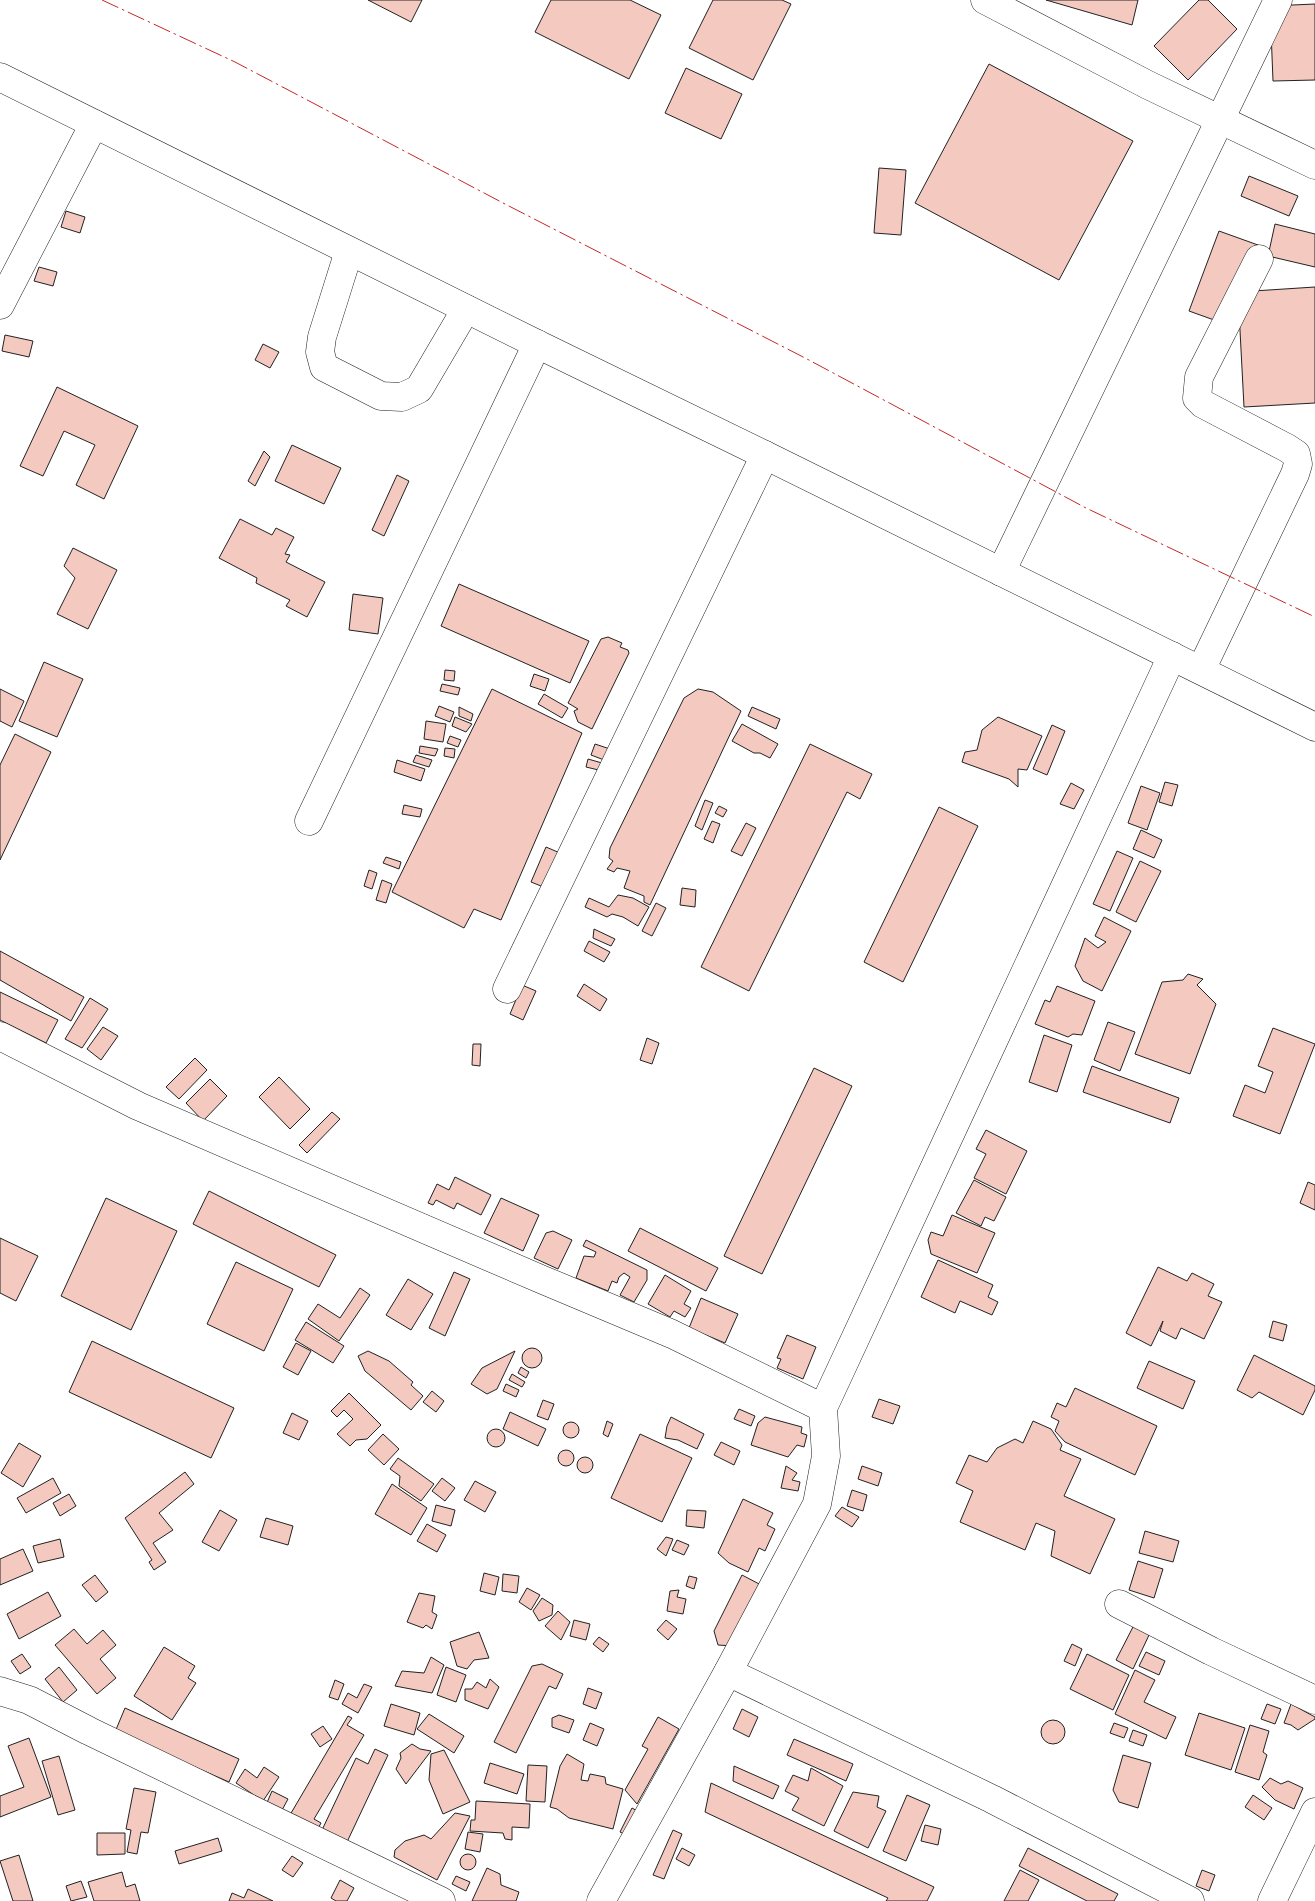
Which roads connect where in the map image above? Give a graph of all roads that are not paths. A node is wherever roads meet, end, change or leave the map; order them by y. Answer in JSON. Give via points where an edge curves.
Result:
{"nodes":[{"id":1,"x":985,"y":0,"type":"edge"},
{"id":2,"x":1278,"y":0,"type":"edge"},
{"id":3,"x":0,"y":77,"type":"edge"},
{"id":4,"x":1219,"y":119,"type":"junction"},
{"id":5,"x":94,"y":124,"type":"junction"},
{"id":6,"x":1315,"y":165,"type":"edge"},
{"id":7,"x":349,"y":251,"type":"junction"},
{"id":8,"x":1259,"y":258,"type":"dead end"},
{"id":9,"x":0,"y":305,"type":"edge"},
{"id":10,"x":466,"y":309,"type":"junction"},
{"id":11,"x":537,"y":344,"type":"junction"},
{"id":12,"x":765,"y":455,"type":"junction"},
{"id":13,"x":1001,"y":572,"type":"junction"},
{"id":14,"x":1172,"y":656,"type":"junction"},
{"id":15,"x":1201,"y":670,"type":"junction"},
{"id":16,"x":1315,"y":727,"type":"edge"},
{"id":17,"x":309,"y":821,"type":"dead end"},
{"id":18,"x":507,"y":988,"type":"dead end"},
{"id":19,"x":0,"y":1036,"type":"edge"},
{"id":20,"x":823,"y":1408,"type":"junction"},
{"id":21,"x":1119,"y":1604,"type":"dead end"},
{"id":22,"x":728,"y":1672,"type":"junction"},
{"id":23,"x":0,"y":1691,"type":"edge"},
{"id":24,"x":1315,"y":1700,"type":"edge"},
{"id":25,"x":1315,"y":1812,"type":"edge"},
{"id":26,"x":441,"y":1901,"type":"edge"},
{"id":27,"x":601,"y":1901,"type":"edge"},
{"id":28,"x":1190,"y":1901,"type":"edge"},
{"id":29,"x":1272,"y":1901,"type":"edge"}],
"edges":[{"from":1,"to":4,"type":"main road","via":[[1148,86]]},
{"from":2,"to":4,"type":"main road"},
{"from":3,"to":5,"type":"main road"},
{"from":4,"to":6,"type":"main road"},
{"from":4,"to":13,"type":"main road"},
{"from":5,"to":7,"type":"main road"},
{"from":5,"to":9,"type":"main road"},
{"from":7,"to":10,"type":"main road"},
{"from":7,"to":10,"type":"main road","via":[[320,352],[324,367],[381,396],[402,397],[419,389]]},
{"from":8,"to":15,"type":"main road","via":[[1199,377],[1197,398],[1287,448],[1296,454],[1298,464]]},
{"from":10,"to":11,"type":"main road"},
{"from":11,"to":12,"type":"main road"},
{"from":11,"to":17,"type":"main road"},
{"from":12,"to":13,"type":"main road"},
{"from":12,"to":18,"type":"main road"},
{"from":13,"to":14,"type":"main road"},
{"from":14,"to":15,"type":"main road"},
{"from":14,"to":20,"type":"main road"},
{"from":15,"to":16,"type":"main road"},
{"from":19,"to":20,"type":"main road","via":[[138,1106],[672,1334]]},
{"from":20,"to":22,"type":"main road","via":[[826,1456],[817,1504]]},
{"from":21,"to":24,"type":"main road"},
{"from":22,"to":27,"type":"main road"},
{"from":22,"to":28,"type":"main road","via":[[992,1800]]},
{"from":23,"to":26,"type":"main road","via":[[29,1700]]},
{"from":25,"to":29,"type":"main road"}]}
